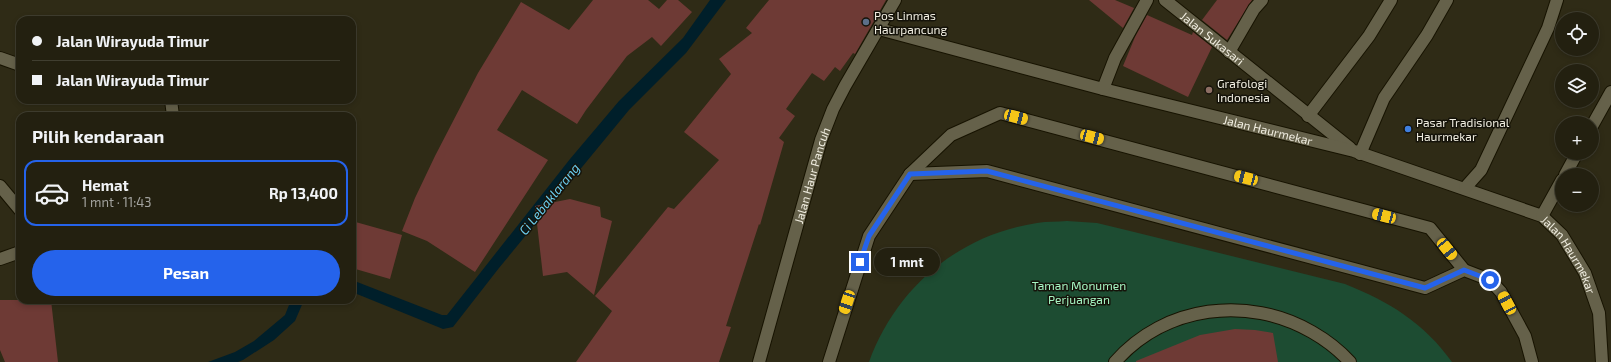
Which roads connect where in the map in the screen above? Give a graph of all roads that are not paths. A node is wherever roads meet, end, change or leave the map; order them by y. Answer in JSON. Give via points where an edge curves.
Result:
{"nodes":[{"id":1,"x":895,"y":0,"type":"edge"},
{"id":2,"x":1146,"y":0,"type":"edge"},
{"id":3,"x":1165,"y":0,"type":"edge"},
{"id":4,"x":1262,"y":0,"type":"edge"},
{"id":5,"x":1391,"y":0,"type":"edge"},
{"id":6,"x":1447,"y":0,"type":"edge"},
{"id":7,"x":1556,"y":0,"type":"edge"},
{"id":8,"x":879,"y":29,"type":"junction"},
{"id":9,"x":1230,"y":52,"type":"junction"},
{"id":10,"x":0,"y":58,"type":"edge"},
{"id":11,"x":16,"y":63,"type":"edge"},
{"id":12,"x":1103,"y":89,"type":"junction"},
{"id":13,"x":1611,"y":92,"type":"edge"},
{"id":14,"x":1308,"y":116,"type":"junction"},
{"id":15,"x":1598,"y":116,"type":"edge"},
{"id":16,"x":1357,"y":152,"type":"junction"},
{"id":17,"x":910,"y":174,"type":"junction"},
{"id":18,"x":0,"y":186,"type":"edge"},
{"id":19,"x":1465,"y":188,"type":"junction"},
{"id":20,"x":1555,"y":193,"type":"edge"},
{"id":21,"x":16,"y":205,"type":"edge"},
{"id":22,"x":1542,"y":216,"type":"junction"},
{"id":23,"x":16,"y":253,"type":"edge"},
{"id":24,"x":0,"y":259,"type":"edge"},
{"id":25,"x":1464,"y":270,"type":"junction"},
{"id":26,"x":759,"y":362,"type":"edge"},
{"id":27,"x":829,"y":362,"type":"edge"},
{"id":28,"x":1115,"y":362,"type":"edge"},
{"id":29,"x":1350,"y":362,"type":"edge"},
{"id":30,"x":1532,"y":362,"type":"edge"},
{"id":31,"x":1602,"y":362,"type":"edge"}],
"edges":[{"from":1,"to":8,"type":"street","name":"Jalan Haur Pancuh"},
{"from":2,"to":12,"type":"street","via":[[1115,58]]},
{"from":3,"to":9,"type":"street","name":"Jalan Sukasari"},
{"from":4,"to":9,"type":"street","via":[[1254,9]]},
{"from":5,"to":14,"type":"street","via":[[1370,36]]},
{"from":6,"to":16,"type":"street","via":[[1427,36],[1384,98]]},
{"from":7,"to":19,"type":"street","via":[[1548,28],[1481,170]]},
{"from":8,"to":12,"type":"street","name":"Jalan Haurmekar"},
{"from":8,"to":26,"type":"street","name":"Jalan Haur Pancuh","via":[[833,109],[821,140]]},
{"from":9,"to":14,"type":"street","name":"Jalan Sukasari"},
{"from":10,"to":11,"type":"street"},
{"from":12,"to":16,"type":"street","name":"Jalan Haurmekar"},
{"from":13,"to":15,"type":"street"},
{"from":14,"to":16,"type":"street","name":"Jalan Sukasari"},
{"from":16,"to":19,"type":"street","name":"Jalan Haurmekar"},
{"from":17,"to":25,"type":"street","via":[[987,171],[1425,288]]},
{"from":17,"to":25,"type":"street","via":[[951,134],[1000,112],[1430,228]]},
{"from":17,"to":27,"type":"street","via":[[869,236]]},
{"from":18,"to":21,"type":"street"},
{"from":19,"to":22,"type":"street","name":"Jalan Haurmekar"},
{"from":20,"to":22,"type":"street"},
{"from":22,"to":31,"type":"street","name":"Jalan Haurmekar","via":[[1562,235],[1585,273],[1599,313]]},
{"from":23,"to":24,"type":"street"},
{"from":25,"to":30,"type":"street","via":[[1490,280],[1501,292],[1525,336]]},
{"from":28,"to":29,"type":"street","via":[[1148,334],[1176,320],[1206,311],[1237,309],[1268,314],[1298,324],[1325,340]]}]}
